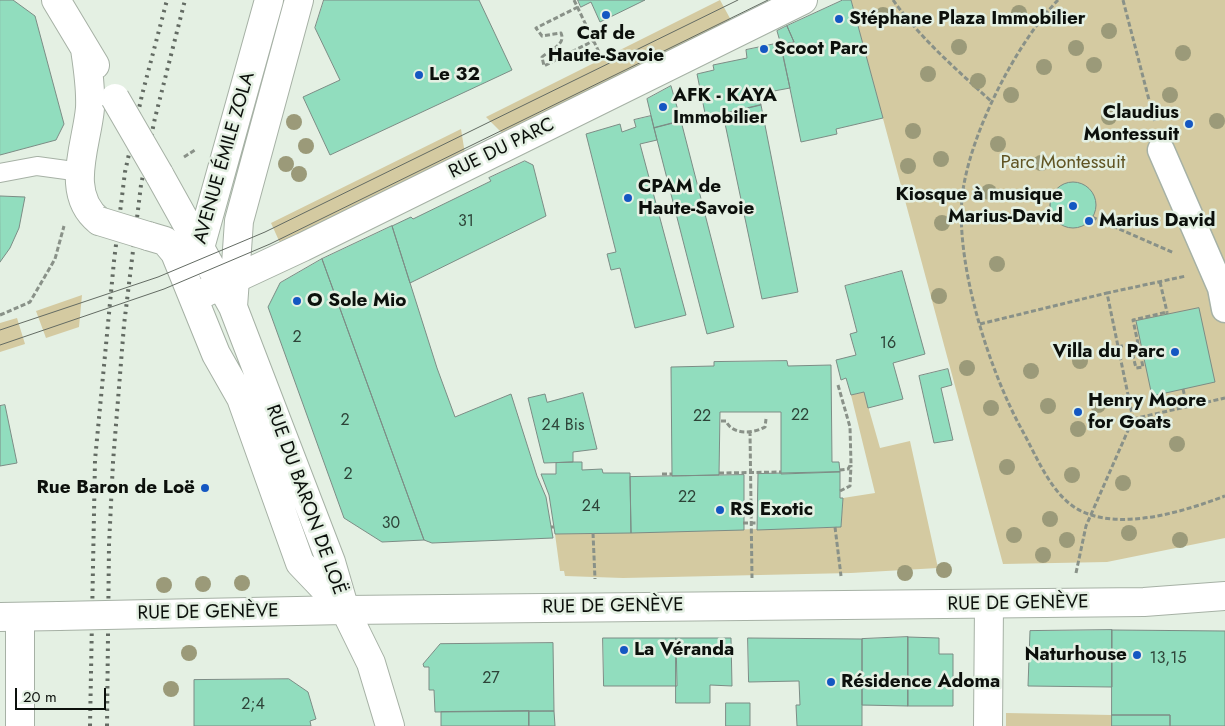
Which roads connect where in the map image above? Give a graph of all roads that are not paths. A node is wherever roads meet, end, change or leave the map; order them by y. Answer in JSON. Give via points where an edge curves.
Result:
{"nodes":[{"id":1,"x":56,"y":0,"type":"edge"},
{"id":2,"x":270,"y":0,"type":"edge"},
{"id":3,"x":300,"y":0,"type":"edge"},
{"id":4,"x":803,"y":0,"type":"edge"},
{"id":5,"x":85,"y":50,"type":"junction"},
{"id":6,"x":116,"y":100,"type":"junction"},
{"id":7,"x":88,"y":123,"type":"junction"},
{"id":8,"x":1162,"y":150,"type":"road end"},
{"id":9,"x":81,"y":172,"type":"junction"},
{"id":10,"x":0,"y":173,"type":"edge"},
{"id":11,"x":220,"y":176,"type":"junction"},
{"id":12,"x":165,"y":183,"type":"junction"},
{"id":13,"x":200,"y":246,"type":"junction"},
{"id":14,"x":1219,"y":261,"type":"edge"},
{"id":15,"x":218,"y":297,"type":"junction"},
{"id":16,"x":1225,"y":309,"type":"edge"},
{"id":17,"x":1225,"y":596,"type":"edge"},
{"id":18,"x":989,"y":604,"type":"junction"},
{"id":19,"x":345,"y":610,"type":"junction"},
{"id":20,"x":10,"y":617,"type":"edge"},
{"id":21,"x":20,"y":726,"type":"edge"},
{"id":22,"x":390,"y":726,"type":"edge"},
{"id":23,"x":988,"y":726,"type":"edge"}],
"edges":[{"from":1,"to":5,"type":"street"},
{"from":2,"to":11,"type":"street","name":"AVENUE ÉMILE ZOLA"},
{"from":3,"to":15,"type":"street","name":"AVENUE ÉMILE ZOLA"},
{"from":4,"to":15,"type":"street","name":"RUE DU PARC"},
{"from":5,"to":6,"type":"street"},
{"from":5,"to":7,"type":"street","via":[[90,93]]},
{"from":6,"to":7,"type":"street"},
{"from":6,"to":12,"type":"street","bridge":true},
{"from":7,"to":9,"type":"street"},
{"from":8,"to":14,"type":"street"},
{"from":9,"to":10,"type":"lane","via":[[38,166]]},
{"from":9,"to":15,"type":"street","bridge":true,"via":[[81,199],[90,214],[99,221],[162,239]]},
{"from":11,"to":12,"type":"street","via":[[206,190],[186,196]]},
{"from":11,"to":13,"type":"street","name":"AVENUE ÉMILE ZOLA"},
{"from":12,"to":13,"type":"street"},
{"from":13,"to":15,"type":"street"},
{"from":14,"to":16,"type":"street"},
{"from":15,"to":19,"type":"street","name":"RUE DU BARON DE LOË","via":[[331,562]]},
{"from":17,"to":18,"type":"street","name":"RUE DE GENÈVE","via":[[1144,602]]},
{"from":18,"to":19,"type":"street","name":"RUE DE GENÈVE"},
{"from":18,"to":23,"type":"street"},
{"from":19,"to":20,"type":"street","name":"RUE DE GENÈVE","bridge":true},
{"from":19,"to":22,"type":"street","name":"RUE DU BARON DE LOË","via":[[371,663]]},
{"from":20,"to":21,"type":"street"}]}
